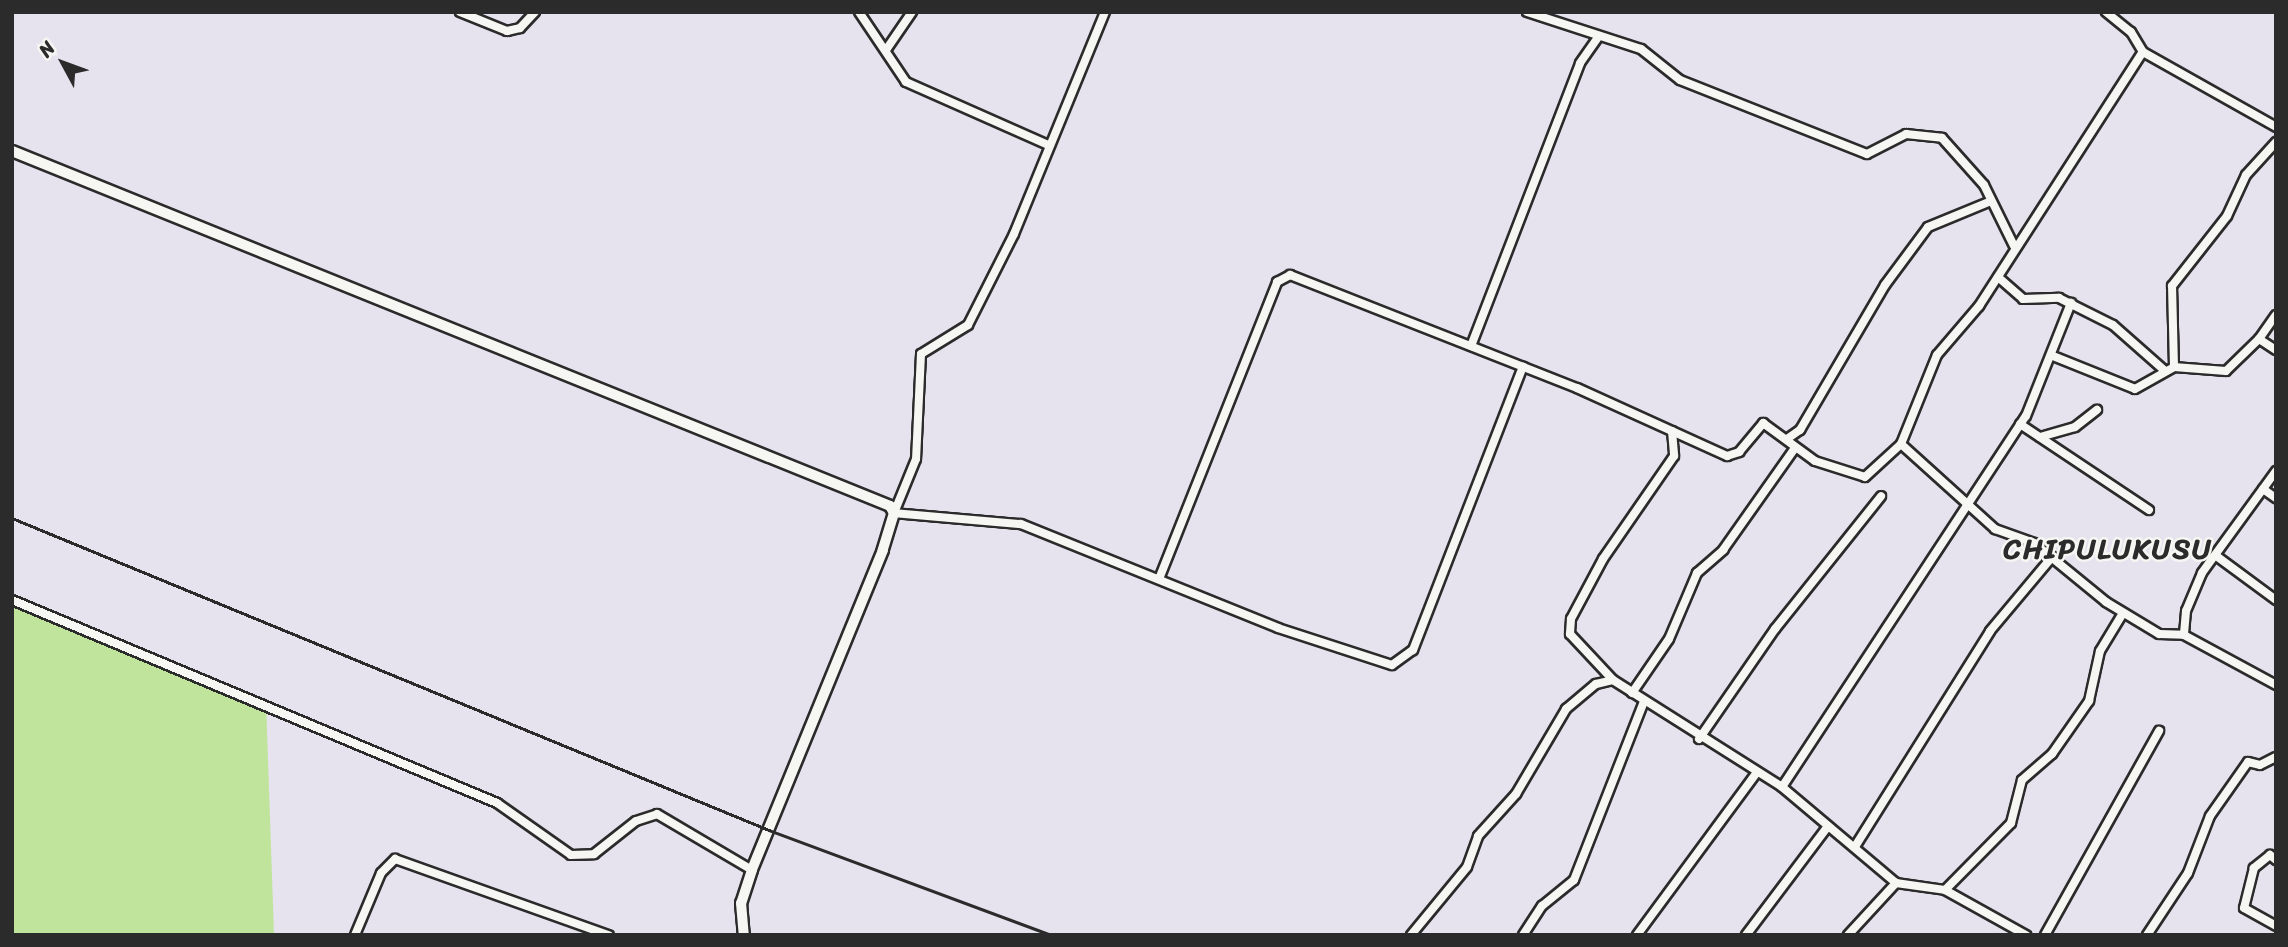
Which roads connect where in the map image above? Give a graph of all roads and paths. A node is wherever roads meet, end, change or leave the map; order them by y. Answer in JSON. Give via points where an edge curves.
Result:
{"nodes":[{"id":1,"x":460,"y":12,"type":"edge"},
{"id":2,"x":535,"y":12,"type":"edge"},
{"id":3,"x":859,"y":12,"type":"edge"},
{"id":4,"x":912,"y":12,"type":"edge"},
{"id":5,"x":1105,"y":12,"type":"edge"},
{"id":6,"x":1527,"y":12,"type":"edge"},
{"id":7,"x":2106,"y":12,"type":"edge"},
{"id":8,"x":1599,"y":36,"type":"junction"},
{"id":9,"x":886,"y":50,"type":"junction"},
{"id":10,"x":2143,"y":52,"type":"junction"},
{"id":11,"x":2276,"y":127,"type":"edge"},
{"id":12,"x":2276,"y":142,"type":"edge"},
{"id":13,"x":1048,"y":145,"type":"junction"},
{"id":14,"x":12,"y":151,"type":"edge"},
{"id":15,"x":1991,"y":201,"type":"junction"},
{"id":16,"x":2014,"y":246,"type":"junction"},
{"id":17,"x":1998,"y":276,"type":"junction"},
{"id":18,"x":2071,"y":303,"type":"junction"},
{"id":19,"x":2276,"y":315,"type":"edge"},
{"id":20,"x":2259,"y":339,"type":"junction"},
{"id":21,"x":1471,"y":346,"type":"junction"},
{"id":22,"x":2276,"y":350,"type":"edge"},
{"id":23,"x":2053,"y":356,"type":"junction"},
{"id":24,"x":2174,"y":366,"type":"junction"},
{"id":25,"x":1523,"y":367,"type":"junction"},
{"id":26,"x":2164,"y":370,"type":"junction"},
{"id":27,"x":2097,"y":410,"type":"dead end"},
{"id":28,"x":2020,"y":424,"type":"junction"},
{"id":29,"x":1672,"y":430,"type":"junction"},
{"id":30,"x":2039,"y":437,"type":"junction"},
{"id":31,"x":1787,"y":439,"type":"junction"},
{"id":32,"x":1901,"y":444,"type":"junction"},
{"id":33,"x":1796,"y":449,"type":"junction"},
{"id":34,"x":2276,"y":471,"type":"edge"},
{"id":35,"x":2263,"y":488,"type":"junction"},
{"id":36,"x":1881,"y":496,"type":"dead end"},
{"id":37,"x":2276,"y":498,"type":"edge"},
{"id":38,"x":1966,"y":505,"type":"junction"},
{"id":39,"x":2149,"y":510,"type":"dead end"},
{"id":40,"x":894,"y":513,"type":"junction"},
{"id":41,"x":2215,"y":555,"type":"junction"},
{"id":42,"x":2052,"y":557,"type":"junction"},
{"id":43,"x":1158,"y":579,"type":"junction"},
{"id":44,"x":12,"y":600,"type":"edge"},
{"id":45,"x":2276,"y":600,"type":"edge"},
{"id":46,"x":2123,"y":613,"type":"junction"},
{"id":47,"x":2185,"y":635,"type":"junction"},
{"id":48,"x":1614,"y":680,"type":"junction"},
{"id":49,"x":2276,"y":685,"type":"edge"},
{"id":50,"x":1632,"y":693,"type":"junction"},
{"id":51,"x":1644,"y":701,"type":"junction"},
{"id":52,"x":2159,"y":731,"type":"dead end"},
{"id":53,"x":1699,"y":739,"type":"junction"},
{"id":54,"x":2276,"y":757,"type":"edge"},
{"id":55,"x":1757,"y":772,"type":"junction"},
{"id":56,"x":1782,"y":787,"type":"junction"},
{"id":57,"x":1826,"y":829,"type":"junction"},
{"id":58,"x":1856,"y":845,"type":"junction"},
{"id":59,"x":2276,"y":860,"type":"edge"},
{"id":60,"x":752,"y":870,"type":"junction"},
{"id":61,"x":1896,"y":883,"type":"junction"},
{"id":62,"x":1945,"y":890,"type":"junction"},
{"id":63,"x":2276,"y":926,"type":"edge"},
{"id":64,"x":355,"y":935,"type":"edge"},
{"id":65,"x":609,"y":935,"type":"edge"},
{"id":66,"x":744,"y":935,"type":"edge"},
{"id":67,"x":1411,"y":935,"type":"edge"},
{"id":68,"x":1522,"y":935,"type":"edge"},
{"id":69,"x":1637,"y":935,"type":"edge"},
{"id":70,"x":1746,"y":935,"type":"edge"},
{"id":71,"x":1848,"y":935,"type":"edge"},
{"id":72,"x":2026,"y":935,"type":"edge"},
{"id":73,"x":2045,"y":935,"type":"edge"},
{"id":74,"x":2147,"y":935,"type":"edge"}],
"edges":[{"from":1,"to":2,"type":"street","via":[[507,31],[520,28]]},
{"from":3,"to":9,"type":"street"},
{"from":4,"to":9,"type":"street"},
{"from":5,"to":13,"type":"street"},
{"from":6,"to":8,"type":"street"},
{"from":7,"to":10,"type":"street","via":[[2131,32]]},
{"from":8,"to":15,"type":"street","via":[[1641,49],[1694,86],[1867,154],[1906,134],[1942,138]]},
{"from":8,"to":21,"type":"street","via":[[1584,51]]},
{"from":9,"to":13,"type":"street","via":[[906,82]]},
{"from":10,"to":11,"type":"street"},
{"from":10,"to":16,"type":"street"},
{"from":12,"to":24,"type":"street","via":[[2246,174],[2227,216],[2172,286]]},
{"from":13,"to":40,"type":"street","via":[[1014,234],[968,325],[921,354],[916,459]]},
{"from":14,"to":40,"type":"street","via":[[869,493]]},
{"from":15,"to":16,"type":"street"},
{"from":15,"to":31,"type":"street","via":[[1928,227],[1800,429]]},
{"from":16,"to":17,"type":"street"},
{"from":17,"to":18,"type":"street","via":[[2023,299]]},
{"from":17,"to":32,"type":"street","via":[[1937,355]]},
{"from":18,"to":23,"type":"street"},
{"from":18,"to":26,"type":"street","via":[[2123,332]]},
{"from":19,"to":20,"type":"street"},
{"from":20,"to":22,"type":"street"},
{"from":20,"to":24,"type":"street","via":[[2221,374]]},
{"from":21,"to":25,"type":"street"},
{"from":21,"to":43,"type":"street","via":[[1299,275],[1277,282]]},
{"from":23,"to":26,"type":"street","via":[[2135,389]]},
{"from":23,"to":28,"type":"street"},
{"from":24,"to":26,"type":"street"},
{"from":25,"to":29,"type":"street"},
{"from":25,"to":43,"type":"street","via":[[1403,663],[1392,665],[1278,628]]},
{"from":27,"to":30,"type":"street","via":[[2075,427]]},
{"from":28,"to":30,"type":"street"},
{"from":28,"to":38,"type":"street"},
{"from":29,"to":31,"type":"street","via":[[1727,456],[1739,452],[1763,423]]},
{"from":29,"to":48,"type":"street","via":[[1674,456],[1603,559],[1569,626]]},
{"from":30,"to":39,"type":"street"},
{"from":31,"to":33,"type":"street"},
{"from":32,"to":33,"type":"street","via":[[1860,479]]},
{"from":32,"to":38,"type":"street"},
{"from":33,"to":50,"type":"street","via":[[1723,550],[1697,573],[1669,639]]},
{"from":34,"to":35,"type":"street"},
{"from":35,"to":37,"type":"street"},
{"from":35,"to":41,"type":"street"},
{"from":36,"to":53,"type":"street","via":[[1782,619]]},
{"from":38,"to":42,"type":"street","via":[[1995,529],[2023,537]]},
{"from":38,"to":56,"type":"street"},
{"from":40,"to":43,"type":"street","via":[[1002,518]]},
{"from":40,"to":60,"type":"street"},
{"from":41,"to":45,"type":"street"},
{"from":41,"to":47,"type":"street","via":[[2192,592]]},
{"from":42,"to":46,"type":"street"},
{"from":42,"to":58,"type":"street","via":[[1990,631]]},
{"from":44,"to":60,"type":"street","via":[[497,803],[571,855],[594,854],[636,821],[657,814]]},
{"from":46,"to":47,"type":"street","via":[[2159,634]]},
{"from":46,"to":62,"type":"street","via":[[2100,651],[2089,701],[2052,754],[2022,780],[2011,823]]},
{"from":47,"to":49,"type":"street"},
{"from":48,"to":50,"type":"street"},
{"from":48,"to":67,"type":"street","via":[[1585,691],[1566,709],[1516,794],[1478,836],[1467,867]]},
{"from":50,"to":51,"type":"street"},
{"from":51,"to":53,"type":"street"},
{"from":51,"to":68,"type":"street","via":[[1574,880],[1542,906]]},
{"from":52,"to":73,"type":"street"},
{"from":53,"to":55,"type":"street"},
{"from":54,"to":74,"type":"street","via":[[2260,765],[2248,762],[2210,816],[2188,873]]},
{"from":55,"to":56,"type":"street"},
{"from":55,"to":69,"type":"street"},
{"from":56,"to":57,"type":"street"},
{"from":57,"to":58,"type":"street"},
{"from":57,"to":70,"type":"street"},
{"from":58,"to":61,"type":"street"},
{"from":59,"to":63,"type":"street","via":[[2270,855],[2254,867],[2244,908]]},
{"from":60,"to":66,"type":"street","via":[[741,903]]},
{"from":61,"to":62,"type":"street"},
{"from":61,"to":71,"type":"street"},
{"from":62,"to":72,"type":"street"},
{"from":64,"to":65,"type":"street","via":[[381,873],[395,859]]}]}
